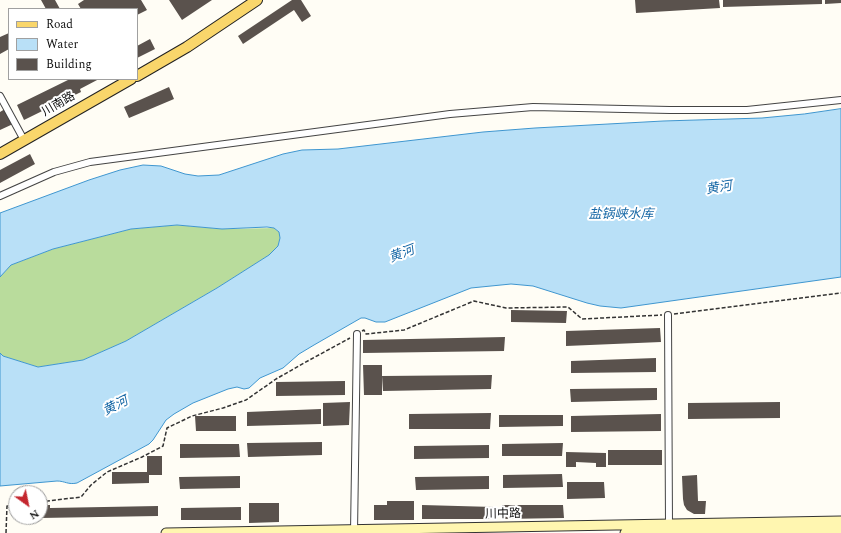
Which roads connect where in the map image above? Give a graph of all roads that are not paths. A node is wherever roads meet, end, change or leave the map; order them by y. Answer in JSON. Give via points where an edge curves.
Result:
{"nodes":[{"id":1,"x":257,"y":0,"type":"edge"},
{"id":2,"x":138,"y":75,"type":"edge"},
{"id":3,"x":129,"y":80,"type":"edge"},
{"id":4,"x":0,"y":96,"type":"edge"},
{"id":5,"x":841,"y":100,"type":"edge"},
{"id":6,"x":24,"y":140,"type":"junction"},
{"id":7,"x":0,"y":154,"type":"edge"},
{"id":8,"x":0,"y":196,"type":"edge"},
{"id":9,"x":668,"y":315,"type":"road end"},
{"id":10,"x":357,"y":334,"type":"road end"},
{"id":11,"x":841,"y":521,"type":"edge"},
{"id":12,"x":841,"y":529,"type":"edge"},
{"id":13,"x":668,"y":530,"type":"edge"},
{"id":14,"x":354,"y":531,"type":"edge"},
{"id":15,"x":166,"y":533,"type":"edge"},
{"id":16,"x":625,"y":533,"type":"edge"}],
"edges":[{"from":1,"to":2,"type":"main road","via":[[187,47]]},
{"from":3,"to":6,"type":"main road","name":"川南路"},
{"from":4,"to":6,"type":"street"},
{"from":5,"to":8,"type":"street","via":[[747,110],[533,107],[450,114],[90,162],[54,172]]},
{"from":6,"to":7,"type":"main road","name":"川南路"},
{"from":9,"to":13,"type":"street"},
{"from":10,"to":14,"type":"street"},
{"from":11,"to":13,"type":"street","name":"川中路"},
{"from":12,"to":13,"type":"street","name":"川中路"},
{"from":13,"to":14,"type":"street","name":"川中路"},
{"from":13,"to":16,"type":"street","name":"川中路"},
{"from":14,"to":15,"type":"street","name":"川中路"}]}
